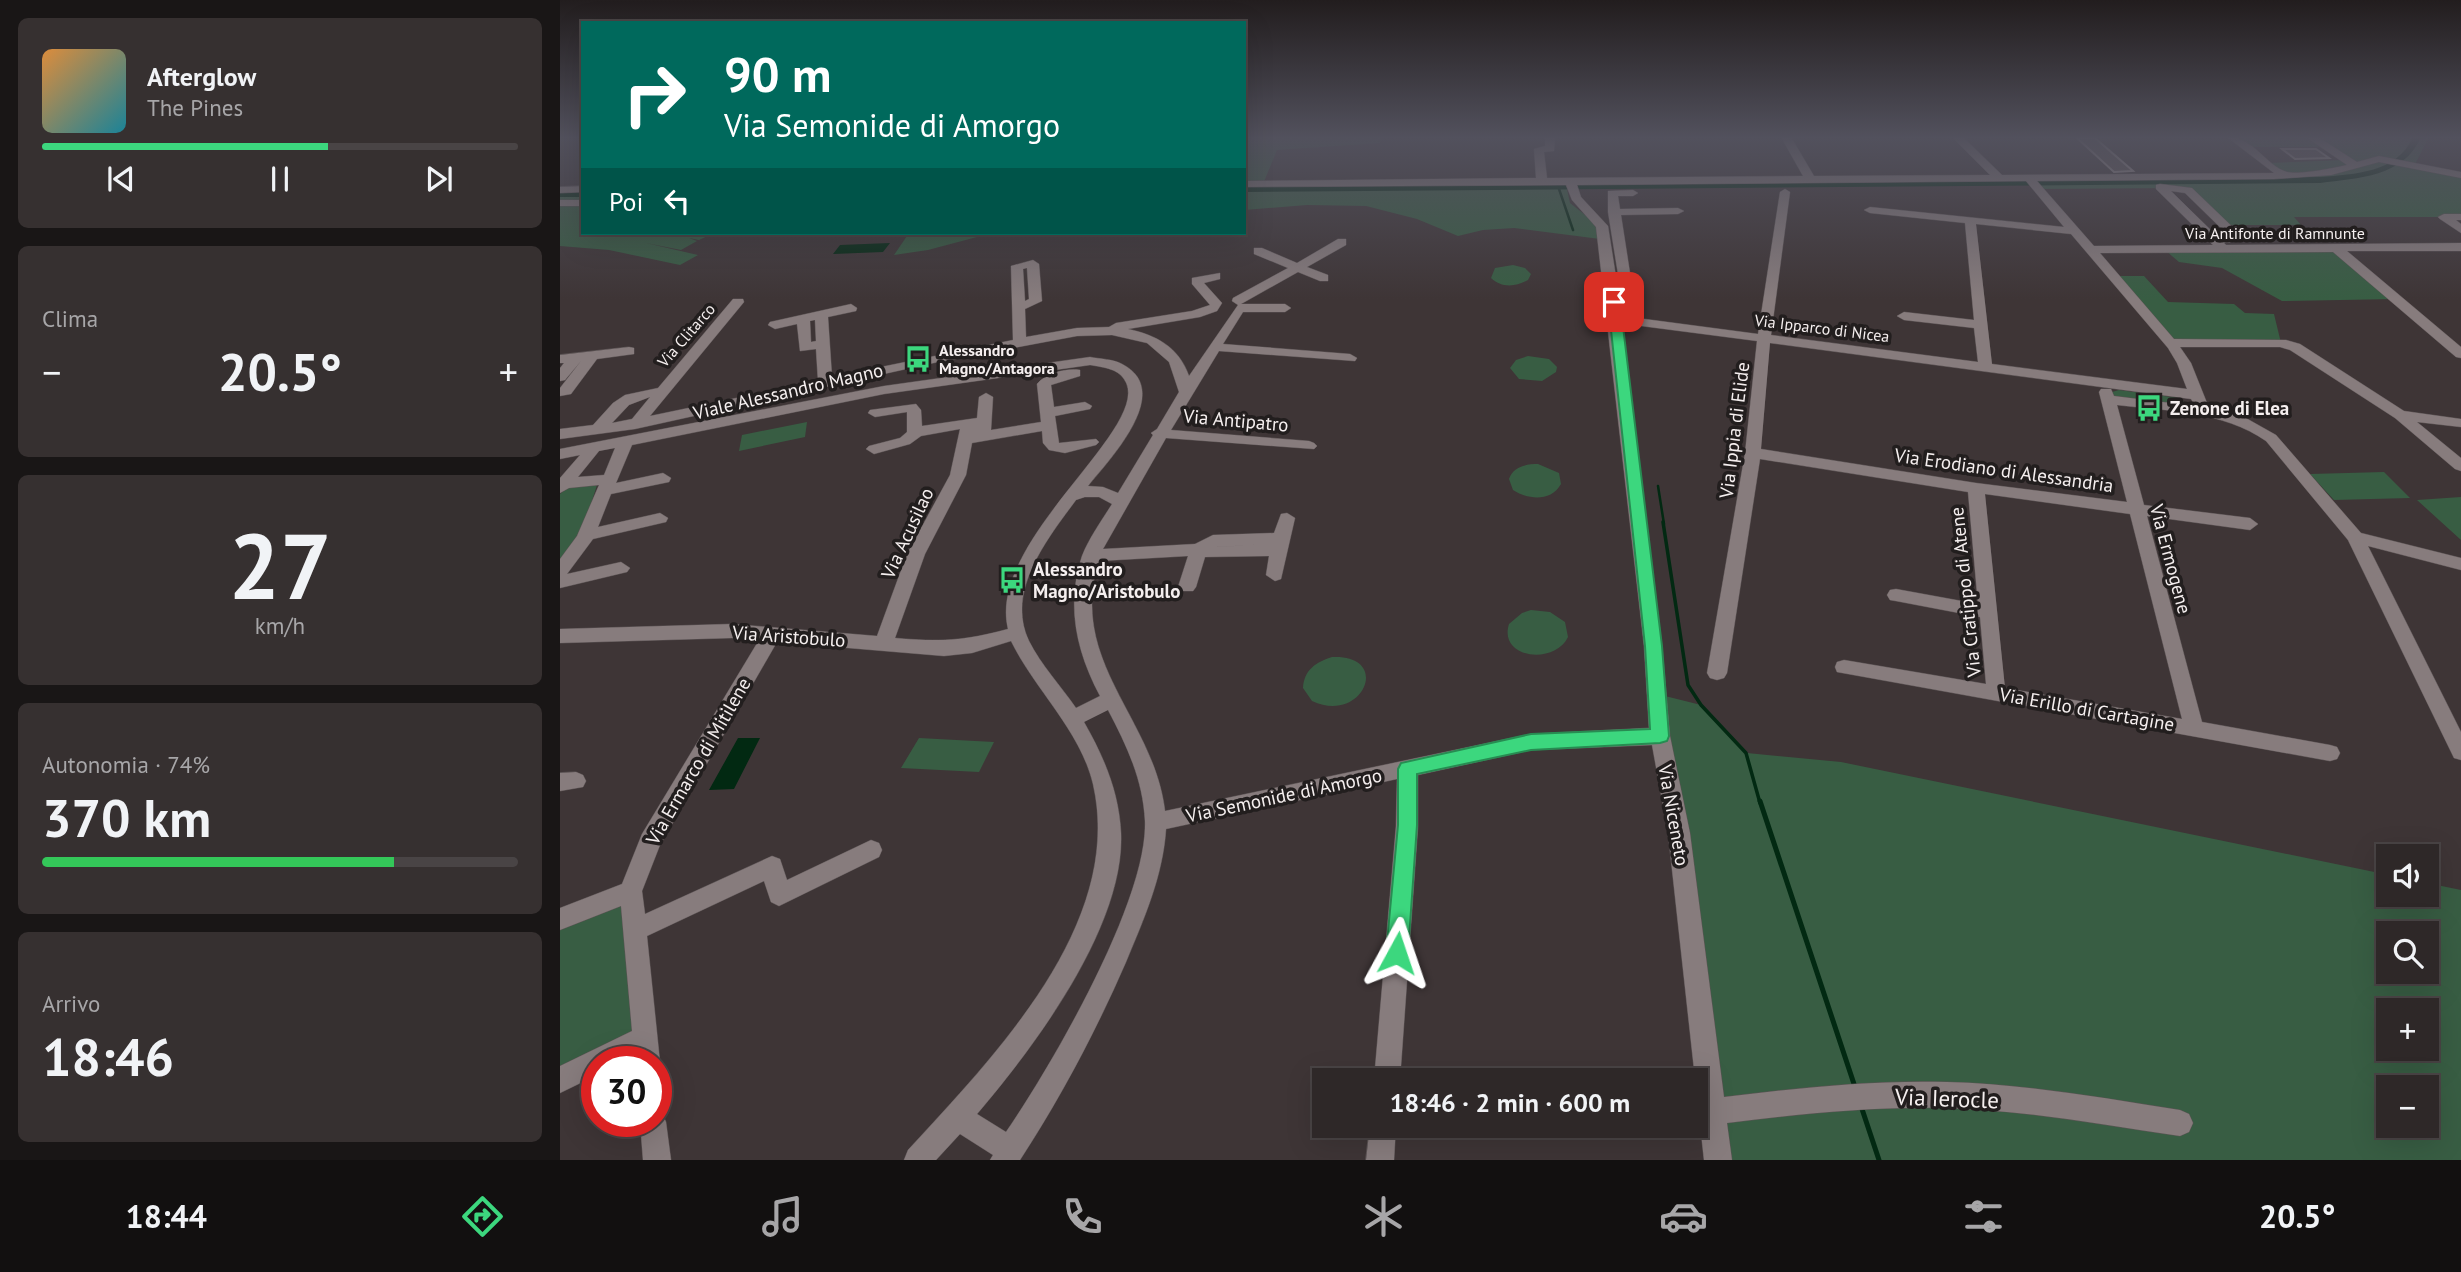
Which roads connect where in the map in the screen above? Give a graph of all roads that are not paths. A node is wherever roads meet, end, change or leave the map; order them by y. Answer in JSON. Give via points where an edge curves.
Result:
{"nodes":[{"id":1,"x":1576,"y":191,"type":"edge"},
{"id":2,"x":2040,"y":191,"type":"edge"},
{"id":3,"x":2164,"y":191,"type":"edge"},
{"id":4,"x":2189,"y":191,"type":"edge"},
{"id":5,"x":1672,"y":192,"type":"dead end"},
{"id":6,"x":1784,"y":192,"type":"dead end"},
{"id":7,"x":560,"y":203,"type":"edge"},
{"id":8,"x":581,"y":203,"type":"edge"},
{"id":9,"x":1870,"y":210,"type":"dead end"},
{"id":10,"x":1678,"y":211,"type":"dead end"},
{"id":11,"x":1614,"y":212,"type":"junction"},
{"id":12,"x":2461,"y":217,"type":"edge"},
{"id":13,"x":1970,"y":220,"type":"junction"},
{"id":14,"x":2461,"y":230,"type":"edge"},
{"id":15,"x":2074,"y":231,"type":"junction"},
{"id":16,"x":1342,"y":242,"type":"dead end"},
{"id":17,"x":2219,"y":244,"type":"junction"},
{"id":18,"x":2461,"y":247,"type":"edge"},
{"id":19,"x":2337,"y":248,"type":"junction"},
{"id":20,"x":2090,"y":250,"type":"junction"},
{"id":21,"x":1258,"y":251,"type":"dead end"},
{"id":22,"x":1212,"y":260,"type":"dead end"},
{"id":23,"x":1298,"y":267,"type":"junction"},
{"id":24,"x":1216,"y":276,"type":"junction"},
{"id":25,"x":1324,"y":278,"type":"dead end"},
{"id":26,"x":738,"y":302,"type":"dead end"},
{"id":27,"x":1217,"y":304,"type":"junction"},
{"id":28,"x":1239,"y":306,"type":"junction"},
{"id":29,"x":1019,"y":307,"type":"dead end"},
{"id":30,"x":851,"y":308,"type":"dead end"},
{"id":31,"x":1285,"y":308,"type":"dead end"},
{"id":32,"x":821,"y":315,"type":"junction"},
{"id":33,"x":1904,"y":316,"type":"dead end"},
{"id":34,"x":803,"y":319,"type":"junction"},
{"id":35,"x":1623,"y":321,"type":"junction"},
{"id":36,"x":775,"y":325,"type":"dead end"},
{"id":37,"x":1981,"y":325,"type":"junction"},
{"id":38,"x":1089,"y":331,"type":"junction"},
{"id":39,"x":1764,"y":338,"type":"junction"},
{"id":40,"x":1020,"y":343,"type":"junction"},
{"id":41,"x":2171,"y":343,"type":"junction"},
{"id":42,"x":821,"y":344,"type":"junction"},
{"id":43,"x":1001,"y":346,"type":"junction"},
{"id":44,"x":1213,"y":347,"type":"junction"},
{"id":45,"x":629,"y":351,"type":"dead end"},
{"id":46,"x":2461,"y":354,"type":"edge"},
{"id":47,"x":592,"y":356,"type":"junction"},
{"id":48,"x":576,"y":358,"type":"junction"},
{"id":49,"x":1350,"y":358,"type":"dead end"},
{"id":50,"x":560,"y":359,"type":"edge"},
{"id":51,"x":1985,"y":366,"type":"junction"},
{"id":52,"x":1001,"y":372,"type":"junction"},
{"id":53,"x":1079,"y":372,"type":"dead end"},
{"id":54,"x":560,"y":377,"type":"edge"},
{"id":55,"x":825,"y":382,"type":"junction"},
{"id":56,"x":2103,"y":382,"type":"junction"},
{"id":57,"x":560,"y":392,"type":"edge"},
{"id":58,"x":661,"y":392,"type":"junction"},
{"id":59,"x":1186,"y":392,"type":"junction"},
{"id":60,"x":2197,"y":395,"type":"junction"},
{"id":61,"x":986,"y":397,"type":"dead end"},
{"id":62,"x":2109,"y":400,"type":"junction"},
{"id":63,"x":1085,"y":406,"type":"dead end"},
{"id":64,"x":729,"y":413,"type":"junction"},
{"id":65,"x":876,"y":413,"type":"dead end"},
{"id":66,"x":2204,"y":413,"type":"junction"},
{"id":67,"x":2400,"y":415,"type":"junction"},
{"id":68,"x":1048,"y":419,"type":"junction"},
{"id":69,"x":2461,"y":423,"type":"edge"},
{"id":70,"x":635,"y":425,"type":"junction"},
{"id":71,"x":975,"y":430,"type":"junction"},
{"id":72,"x":915,"y":432,"type":"junction"},
{"id":73,"x":1159,"y":433,"type":"junction"},
{"id":74,"x":560,"y":434,"type":"edge"},
{"id":75,"x":595,"y":439,"type":"junction"},
{"id":76,"x":625,"y":442,"type":"junction"},
{"id":77,"x":1090,"y":442,"type":"dead end"},
{"id":78,"x":1309,"y":446,"type":"dead end"},
{"id":79,"x":874,"y":449,"type":"dead end"},
{"id":80,"x":560,"y":453,"type":"edge"},
{"id":81,"x":1753,"y":453,"type":"junction"},
{"id":82,"x":2461,"y":466,"type":"edge"},
{"id":83,"x":663,"y":478,"type":"dead end"},
{"id":84,"x":1085,"y":478,"type":"junction"},
{"id":85,"x":608,"y":485,"type":"junction"},
{"id":86,"x":562,"y":486,"type":"edge"},
{"id":87,"x":1130,"y":486,"type":"junction"},
{"id":88,"x":1976,"y":488,"type":"junction"},
{"id":89,"x":1072,"y":495,"type":"junction"},
{"id":90,"x":1120,"y":502,"type":"junction"},
{"id":91,"x":2136,"y":510,"type":"junction"},
{"id":92,"x":660,"y":518,"type":"dead end"},
{"id":93,"x":1287,"y":518,"type":"dead end"},
{"id":94,"x":2250,"y":524,"type":"dead end"},
{"id":95,"x":586,"y":535,"type":"junction"},
{"id":96,"x":2355,"y":537,"type":"junction"},
{"id":97,"x":1280,"y":544,"type":"junction"},
{"id":98,"x":1199,"y":550,"type":"junction"},
{"id":99,"x":1091,"y":556,"type":"junction"},
{"id":100,"x":2461,"y":564,"type":"edge"},
{"id":101,"x":621,"y":568,"type":"dead end"},
{"id":102,"x":560,"y":571,"type":"edge"},
{"id":103,"x":1275,"y":575,"type":"dead end"},
{"id":104,"x":560,"y":582,"type":"edge"},
{"id":105,"x":1187,"y":587,"type":"dead end"},
{"id":106,"x":1896,"y":595,"type":"dead end"},
{"id":107,"x":1988,"y":612,"type":"junction"},
{"id":108,"x":1016,"y":633,"type":"junction"},
{"id":109,"x":772,"y":634,"type":"junction"},
{"id":110,"x":560,"y":636,"type":"edge"},
{"id":111,"x":884,"y":643,"type":"junction"},
{"id":112,"x":1844,"y":667,"type":"dead end"},
{"id":113,"x":1717,"y":673,"type":"dead end"},
{"id":114,"x":1996,"y":693,"type":"junction"},
{"id":115,"x":1113,"y":705,"type":"junction"},
{"id":116,"x":1076,"y":724,"type":"junction"},
{"id":117,"x":2194,"y":728,"type":"junction"},
{"id":118,"x":1660,"y":736,"type":"junction"},
{"id":119,"x":2461,"y":752,"type":"edge"},
{"id":120,"x":2330,"y":753,"type":"dead end"},
{"id":121,"x":1408,"y":769,"type":"junction"},
{"id":122,"x":1156,"y":822,"type":"junction"},
{"id":123,"x":871,"y":850,"type":"dead end"},
{"id":124,"x":631,"y":891,"type":"junction"},
{"id":125,"x":560,"y":919,"type":"edge"},
{"id":126,"x":635,"y":929,"type":"junction"},
{"id":127,"x":646,"y":1046,"type":"edge"},
{"id":128,"x":1388,"y":1068,"type":"edge"},
{"id":129,"x":581,"y":1073,"type":"edge"},
{"id":130,"x":560,"y":1080,"type":"edge"},
{"id":131,"x":1713,"y":1111,"type":"junction"},
{"id":132,"x":957,"y":1117,"type":"junction"},
{"id":133,"x":2180,"y":1123,"type":"dead end"},
{"id":134,"x":655,"y":1137,"type":"edge"},
{"id":135,"x":1382,"y":1138,"type":"edge"},
{"id":136,"x":1007,"y":1155,"type":"edge"},
{"id":137,"x":657,"y":1160,"type":"edge"},
{"id":138,"x":918,"y":1160,"type":"edge"},
{"id":139,"x":1380,"y":1160,"type":"edge"},
{"id":140,"x":1718,"y":1160,"type":"edge"}],
"edges":[{"from":1,"to":35,"type":"street","name":"Via Niceneto","via":[[1602,226]]},
{"from":2,"to":15,"type":"street"},
{"from":3,"to":17,"type":"street"},
{"from":4,"to":17,"type":"street","via":[[2236,236]]},
{"from":5,"to":11,"type":"street","via":[[1612,193]]},
{"from":6,"to":39,"type":"street","name":"Via Ippia di Elide"},
{"from":7,"to":8,"type":"street"},
{"from":9,"to":13,"type":"street"},
{"from":10,"to":11,"type":"street"},
{"from":11,"to":35,"type":"street"},
{"from":12,"to":14,"type":"street","via":[[2444,217]]},
{"from":13,"to":15,"type":"street"},
{"from":13,"to":37,"type":"street"},
{"from":15,"to":20,"type":"street"},
{"from":16,"to":23,"type":"street"},
{"from":17,"to":19,"type":"street","name":"Via Antifonte di Ramnunte"},
{"from":17,"to":20,"type":"street","name":"Via Antifonte di Ramnunte"},
{"from":18,"to":19,"type":"street","name":"Via Antifonte di Ramnunte"},
{"from":19,"to":46,"type":"street"},
{"from":20,"to":41,"type":"street"},
{"from":21,"to":23,"type":"street"},
{"from":22,"to":24,"type":"street"},
{"from":23,"to":25,"type":"street"},
{"from":23,"to":28,"type":"street"},
{"from":24,"to":27,"type":"street"},
{"from":24,"to":27,"type":"street","via":[[1196,281]]},
{"from":26,"to":58,"type":"street","name":"Via Clitarco"},
{"from":27,"to":28,"type":"street"},
{"from":27,"to":38,"type":"street","via":[[1195,314]]},
{"from":28,"to":31,"type":"street"},
{"from":28,"to":44,"type":"street"},
{"from":29,"to":40,"type":"street"},
{"from":30,"to":32,"type":"street"},
{"from":32,"to":34,"type":"street"},
{"from":32,"to":42,"type":"street"},
{"from":33,"to":37,"type":"street"},
{"from":34,"to":36,"type":"street"},
{"from":34,"to":42,"type":"street","via":[[805,348]]},
{"from":35,"to":39,"type":"street","name":"Via Ipparco di Nicea"},
{"from":35,"to":118,"type":"street","name":"Via Niceneto","via":[[1634,493]]},
{"from":37,"to":51,"type":"street"},
{"from":38,"to":40,"type":"street","name":"Viale Alessandro Magno"},
{"from":38,"to":59,"type":"street","name":"Viale Alessandro Magno","via":[[1130,333],[1158,343],[1176,359]]},
{"from":39,"to":51,"type":"street","name":"Via Ipparco di Nicea"},
{"from":39,"to":81,"type":"street","name":"Via Ippia di Elide"},
{"from":40,"to":43,"type":"street","name":"Viale Alessandro Magno"},
{"from":41,"to":60,"type":"street"},
{"from":41,"to":67,"type":"street","via":[[2292,345]]},
{"from":42,"to":55,"type":"street"},
{"from":43,"to":52,"type":"street"},
{"from":43,"to":55,"type":"street","name":"Viale Alessandro Magno"},
{"from":44,"to":49,"type":"street"},
{"from":44,"to":59,"type":"street"},
{"from":45,"to":47,"type":"street"},
{"from":47,"to":48,"type":"street"},
{"from":47,"to":57,"type":"street","via":[[566,391]]},
{"from":48,"to":50,"type":"street"},
{"from":48,"to":54,"type":"street"},
{"from":51,"to":56,"type":"street","name":"Via Ipparco di Nicea"},
{"from":52,"to":64,"type":"street","name":"Viale Alessandro Magno"},
{"from":52,"to":84,"type":"street","name":"Viale Alessandro Magno","via":[[1094,361],[1116,366],[1131,377],[1136,396],[1131,416]]},
{"from":53,"to":68,"type":"street","via":[[1045,382]]},
{"from":55,"to":64,"type":"street","name":"Viale Alessandro Magno"},
{"from":56,"to":60,"type":"street","name":"Via Ipparco di Nicea"},
{"from":56,"to":62,"type":"street","name":"Via Ermogene"},
{"from":58,"to":70,"type":"street","name":"Via Clitarco"},
{"from":58,"to":75,"type":"street","name":"Via Clitarco","via":[[624,399]]},
{"from":59,"to":73,"type":"street"},
{"from":60,"to":66,"type":"street"},
{"from":61,"to":71,"type":"street","name":"Via Acusilao"},
{"from":62,"to":66,"type":"street"},
{"from":62,"to":91,"type":"street","name":"Via Ermogene"},
{"from":63,"to":68,"type":"street"},
{"from":64,"to":70,"type":"street","name":"Viale Alessandro Magno"},
{"from":64,"to":76,"type":"street","name":"Viale Alessandro Magno"},
{"from":65,"to":72,"type":"street","via":[[911,407]]},
{"from":66,"to":96,"type":"street","via":[[2241,420],[2265,432]]},
{"from":67,"to":69,"type":"street"},
{"from":67,"to":82,"type":"street"},
{"from":68,"to":71,"type":"street"},
{"from":68,"to":77,"type":"street","via":[[1056,448]]},
{"from":70,"to":75,"type":"street","name":"Viale Alessandro Magno"},
{"from":71,"to":72,"type":"street"},
{"from":71,"to":111,"type":"street","name":"Via Acusilao","via":[[958,475],[916,554]]},
{"from":72,"to":79,"type":"street","via":[[909,440]]},
{"from":73,"to":78,"type":"street","name":"Via Antipatro"},
{"from":73,"to":87,"type":"street"},
{"from":74,"to":75,"type":"street","name":"Viale Alessandro Magno"},
{"from":75,"to":76,"type":"street","name":"Viale Alessandro Magno"},
{"from":75,"to":80,"type":"street","name":"Viale Alessandro Magno"},
{"from":75,"to":86,"type":"street","name":"Via Clitarco"},
{"from":76,"to":85,"type":"street"},
{"from":81,"to":88,"type":"street","name":"Via Erodiano di Alessandria"},
{"from":81,"to":113,"type":"street","name":"Via Ippia di Elide"},
{"from":83,"to":85,"type":"street"},
{"from":84,"to":87,"type":"street","via":[[1104,486]]},
{"from":84,"to":89,"type":"street","name":"Viale Alessandro Magno"},
{"from":85,"to":86,"type":"street"},
{"from":85,"to":95,"type":"street"},
{"from":87,"to":90,"type":"street"},
{"from":88,"to":91,"type":"street","name":"Via Erodiano di Alessandria"},
{"from":88,"to":107,"type":"street","name":"Via Cratippo di Atene"},
{"from":89,"to":90,"type":"street","via":[[1099,491]]},
{"from":89,"to":108,"type":"street","name":"Viale Alessandro Magno","via":[[1041,538],[1020,579],[1013,608]]},
{"from":90,"to":99,"type":"street"},
{"from":91,"to":94,"type":"street","name":"Via Erodiano di Alessandria"},
{"from":91,"to":117,"type":"street","name":"Via Ermogene"},
{"from":92,"to":95,"type":"street"},
{"from":93,"to":97,"type":"street"},
{"from":95,"to":102,"type":"street"},
{"from":96,"to":100,"type":"street"},
{"from":96,"to":119,"type":"street"},
{"from":97,"to":98,"type":"street","via":[[1212,553]]},
{"from":97,"to":103,"type":"street"},
{"from":98,"to":99,"type":"street"},
{"from":98,"to":105,"type":"street"},
{"from":99,"to":115,"type":"street","via":[[1081,592],[1082,615],[1088,646]]},
{"from":101,"to":104,"type":"street"},
{"from":106,"to":107,"type":"street"},
{"from":107,"to":114,"type":"street","name":"Via Cratippo di Atene"},
{"from":108,"to":111,"type":"street","name":"Via Aristobulo","via":[[958,648]]},
{"from":108,"to":116,"type":"street"},
{"from":109,"to":110,"type":"street","name":"Via Aristobulo"},
{"from":109,"to":111,"type":"street","name":"Via Aristobulo"},
{"from":109,"to":124,"type":"street","name":"Via Ermarco di Mitilene","via":[[650,841]]},
{"from":112,"to":114,"type":"street","name":"Via Erillo di Cartagine"},
{"from":114,"to":117,"type":"street","name":"Via Erillo di Cartagine"},
{"from":115,"to":116,"type":"street"},
{"from":115,"to":122,"type":"street","via":[[1149,780]]},
{"from":116,"to":132,"type":"street","via":[[1102,782],[1108,813],[1108,852],[1092,915],[1074,958],[1046,1004]]},
{"from":117,"to":120,"type":"street","name":"Via Erillo di Cartagine"},
{"from":118,"to":121,"type":"street","name":"Via Semonide di Amorgo","via":[[1531,742]]},
{"from":118,"to":131,"type":"street","name":"Via Niceneto","via":[[1679,833]]},
{"from":121,"to":122,"type":"street","name":"Via Semonide di Amorgo"},
{"from":121,"to":128,"type":"street"},
{"from":122,"to":136,"type":"street","via":[[1146,878],[1117,955],[1066,1059]]},
{"from":123,"to":126,"type":"street","via":[[779,895],[772,866]]},
{"from":124,"to":125,"type":"street"},
{"from":124,"to":126,"type":"street"},
{"from":126,"to":127,"type":"street"},
{"from":129,"to":130,"type":"street"},
{"from":131,"to":133,"type":"street","name":"Via Ierocle","via":[[1829,1098],[1947,1094]]},
{"from":131,"to":140,"type":"street","name":"Via Niceneto"},
{"from":132,"to":136,"type":"street"},
{"from":132,"to":138,"type":"street"},
{"from":134,"to":137,"type":"street"},
{"from":135,"to":139,"type":"street"}]}
